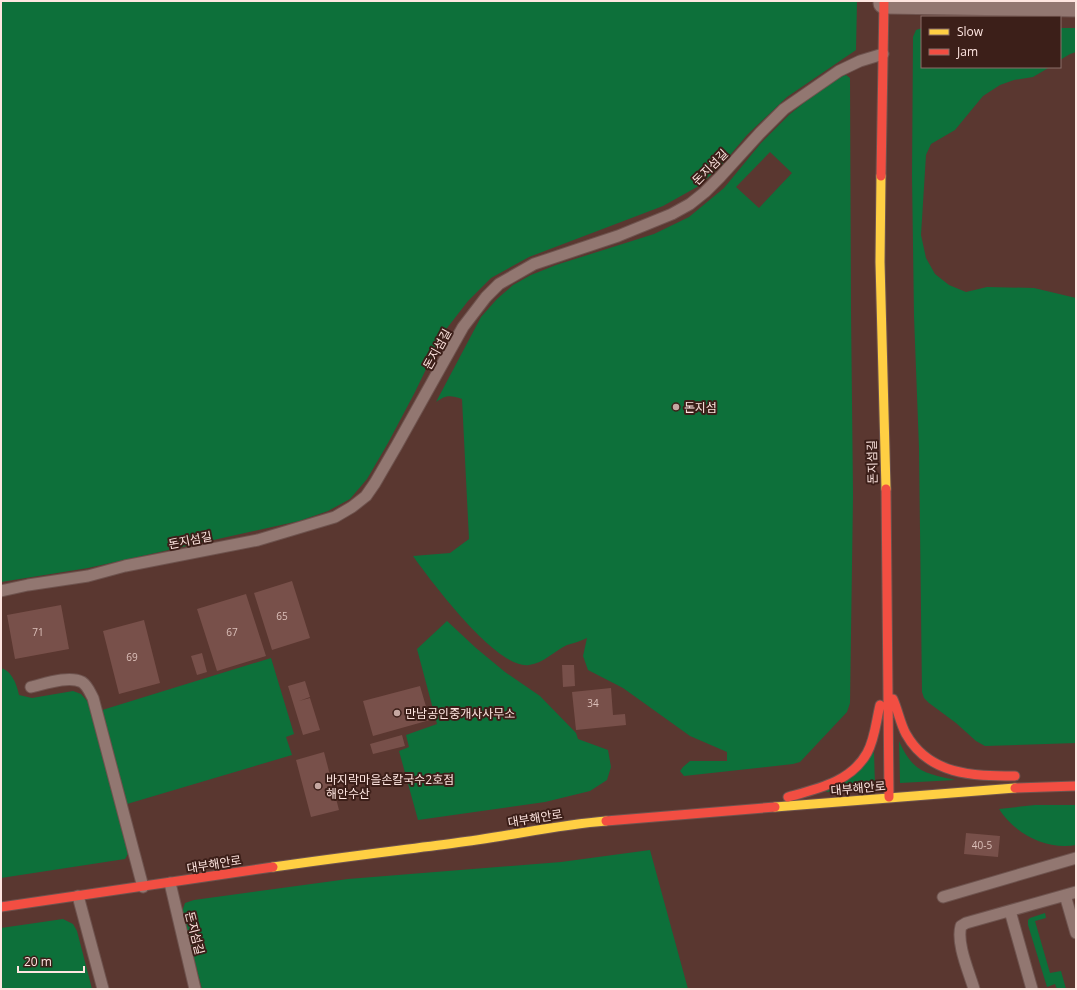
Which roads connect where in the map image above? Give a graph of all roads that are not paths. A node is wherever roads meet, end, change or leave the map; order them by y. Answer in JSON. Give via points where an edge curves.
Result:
{"nodes":[{"id":1,"x":884,"y":2,"type":"edge"},
{"id":2,"x":1076,"y":6,"type":"edge"},
{"id":3,"x":883,"y":54,"type":"junction"},
{"id":4,"x":1,"y":591,"type":"edge"},
{"id":5,"x":888,"y":683,"type":"junction"},
{"id":6,"x":31,"y":687,"type":"dead end"},
{"id":7,"x":1022,"y":776,"type":"dead end"},
{"id":8,"x":1076,"y":786,"type":"edge"},
{"id":9,"x":889,"y":797,"type":"junction"},
{"id":10,"x":744,"y":810,"type":"junction"},
{"id":11,"x":1076,"y":858,"type":"edge"},
{"id":12,"x":170,"y":883,"type":"junction"},
{"id":13,"x":143,"y":887,"type":"junction"},
{"id":14,"x":1071,"y":894,"type":"edge"},
{"id":15,"x":78,"y":896,"type":"junction"},
{"id":16,"x":944,"y":897,"type":"dead end"},
{"id":17,"x":1,"y":907,"type":"edge"},
{"id":18,"x":1010,"y":911,"type":"junction"},
{"id":19,"x":1076,"y":933,"type":"edge"},
{"id":20,"x":103,"y":989,"type":"edge"},
{"id":21,"x":195,"y":989,"type":"edge"},
{"id":22,"x":974,"y":989,"type":"edge"},
{"id":23,"x":1032,"y":989,"type":"edge"}],
"edges":[{"from":1,"to":2,"type":"street"},
{"from":1,"to":3,"type":"street","name":"돈지섬길"},
{"from":3,"to":4,"type":"lane","name":"돈지섬길","via":[[839,71],[784,109],[720,177],[690,204],[618,236],[534,264],[499,284],[463,327],[398,445],[366,496],[335,518],[258,540],[125,566],[88,576]]},
{"from":3,"to":5,"type":"street","name":"돈지섬길","via":[[880,262],[885,411]]},
{"from":5,"to":7,"type":"street","via":[[906,735],[926,759],[936,766],[962,773]]},
{"from":5,"to":9,"type":"street","name":"돈지섬길"},
{"from":5,"to":10,"type":"street","via":[[868,748],[853,771],[837,781]]},
{"from":6,"to":13,"type":"lane","via":[[70,680],[82,682],[88,688],[93,698]]},
{"from":8,"to":9,"type":"street","name":"대부해안로","via":[[1007,788]]},
{"from":9,"to":10,"type":"street","name":"대부해안로"},
{"from":10,"to":12,"type":"street","name":"대부해안로","via":[[583,823]]},
{"from":11,"to":16,"type":"lane"},
{"from":12,"to":13,"type":"street","name":"대부해안로"},
{"from":12,"to":21,"type":"lane","name":"돈지섬길"},
{"from":13,"to":15,"type":"street","name":"대부해안로"},
{"from":14,"to":18,"type":"lane"},
{"from":14,"to":19,"type":"lane"},
{"from":15,"to":17,"type":"street","name":"대부해안로"},
{"from":15,"to":20,"type":"lane"},
{"from":18,"to":22,"type":"lane","via":[[961,926],[961,944]]},
{"from":18,"to":23,"type":"lane"}]}
